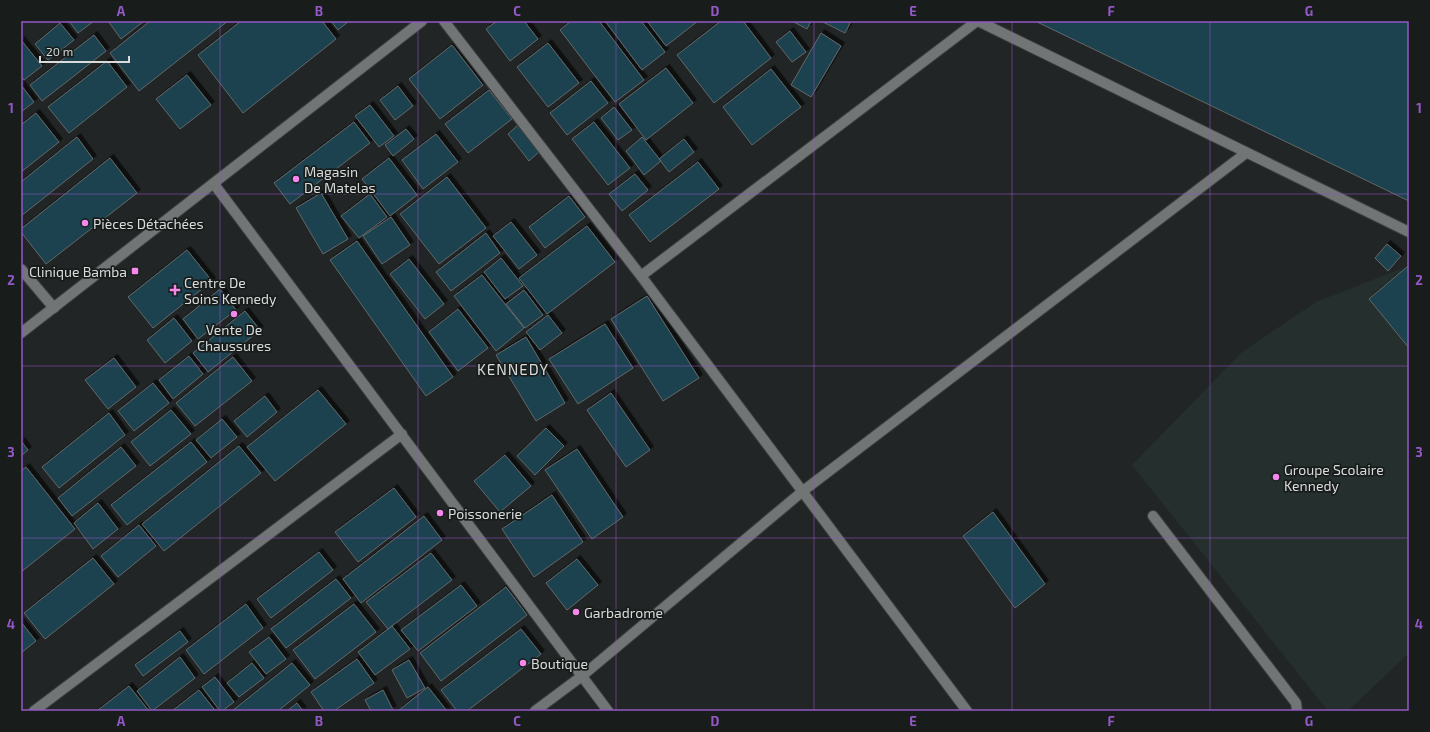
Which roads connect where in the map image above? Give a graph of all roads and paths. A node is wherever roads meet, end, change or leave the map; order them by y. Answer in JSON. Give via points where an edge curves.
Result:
{"nodes":[{"id":1,"x":422,"y":21,"type":"edge"},
{"id":2,"x":444,"y":21,"type":"edge"},
{"id":3,"x":978,"y":21,"type":"edge"},
{"id":4,"x":1246,"y":153,"type":"junction"},
{"id":5,"x":214,"y":184,"type":"junction"},
{"id":6,"x":1409,"y":232,"type":"edge"},
{"id":7,"x":21,"y":269,"type":"edge"},
{"id":8,"x":641,"y":276,"type":"junction"},
{"id":9,"x":54,"y":308,"type":"junction"},
{"id":10,"x":21,"y":333,"type":"edge"},
{"id":11,"x":402,"y":434,"type":"junction"},
{"id":12,"x":803,"y":492,"type":"junction"},
{"id":13,"x":1154,"y":516,"type":"dead end"},
{"id":14,"x":582,"y":676,"type":"junction"},
{"id":15,"x":34,"y":711,"type":"edge"},
{"id":16,"x":535,"y":711,"type":"edge"},
{"id":17,"x":608,"y":711,"type":"edge"},
{"id":18,"x":967,"y":711,"type":"edge"},
{"id":19,"x":1297,"y":711,"type":"edge"}],
"edges":[{"from":1,"to":5,"type":"street"},
{"from":2,"to":8,"type":"street"},
{"from":3,"to":4,"type":"street"},
{"from":3,"to":8,"type":"street"},
{"from":4,"to":6,"type":"street"},
{"from":4,"to":12,"type":"street"},
{"from":5,"to":9,"type":"street"},
{"from":5,"to":11,"type":"street"},
{"from":7,"to":9,"type":"street"},
{"from":8,"to":12,"type":"street"},
{"from":9,"to":10,"type":"street"},
{"from":11,"to":14,"type":"street"},
{"from":11,"to":15,"type":"street"},
{"from":12,"to":14,"type":"street"},
{"from":12,"to":18,"type":"street"},
{"from":13,"to":19,"type":"street","via":[[1296,703]]},
{"from":14,"to":16,"type":"street"},
{"from":14,"to":17,"type":"street"}]}
